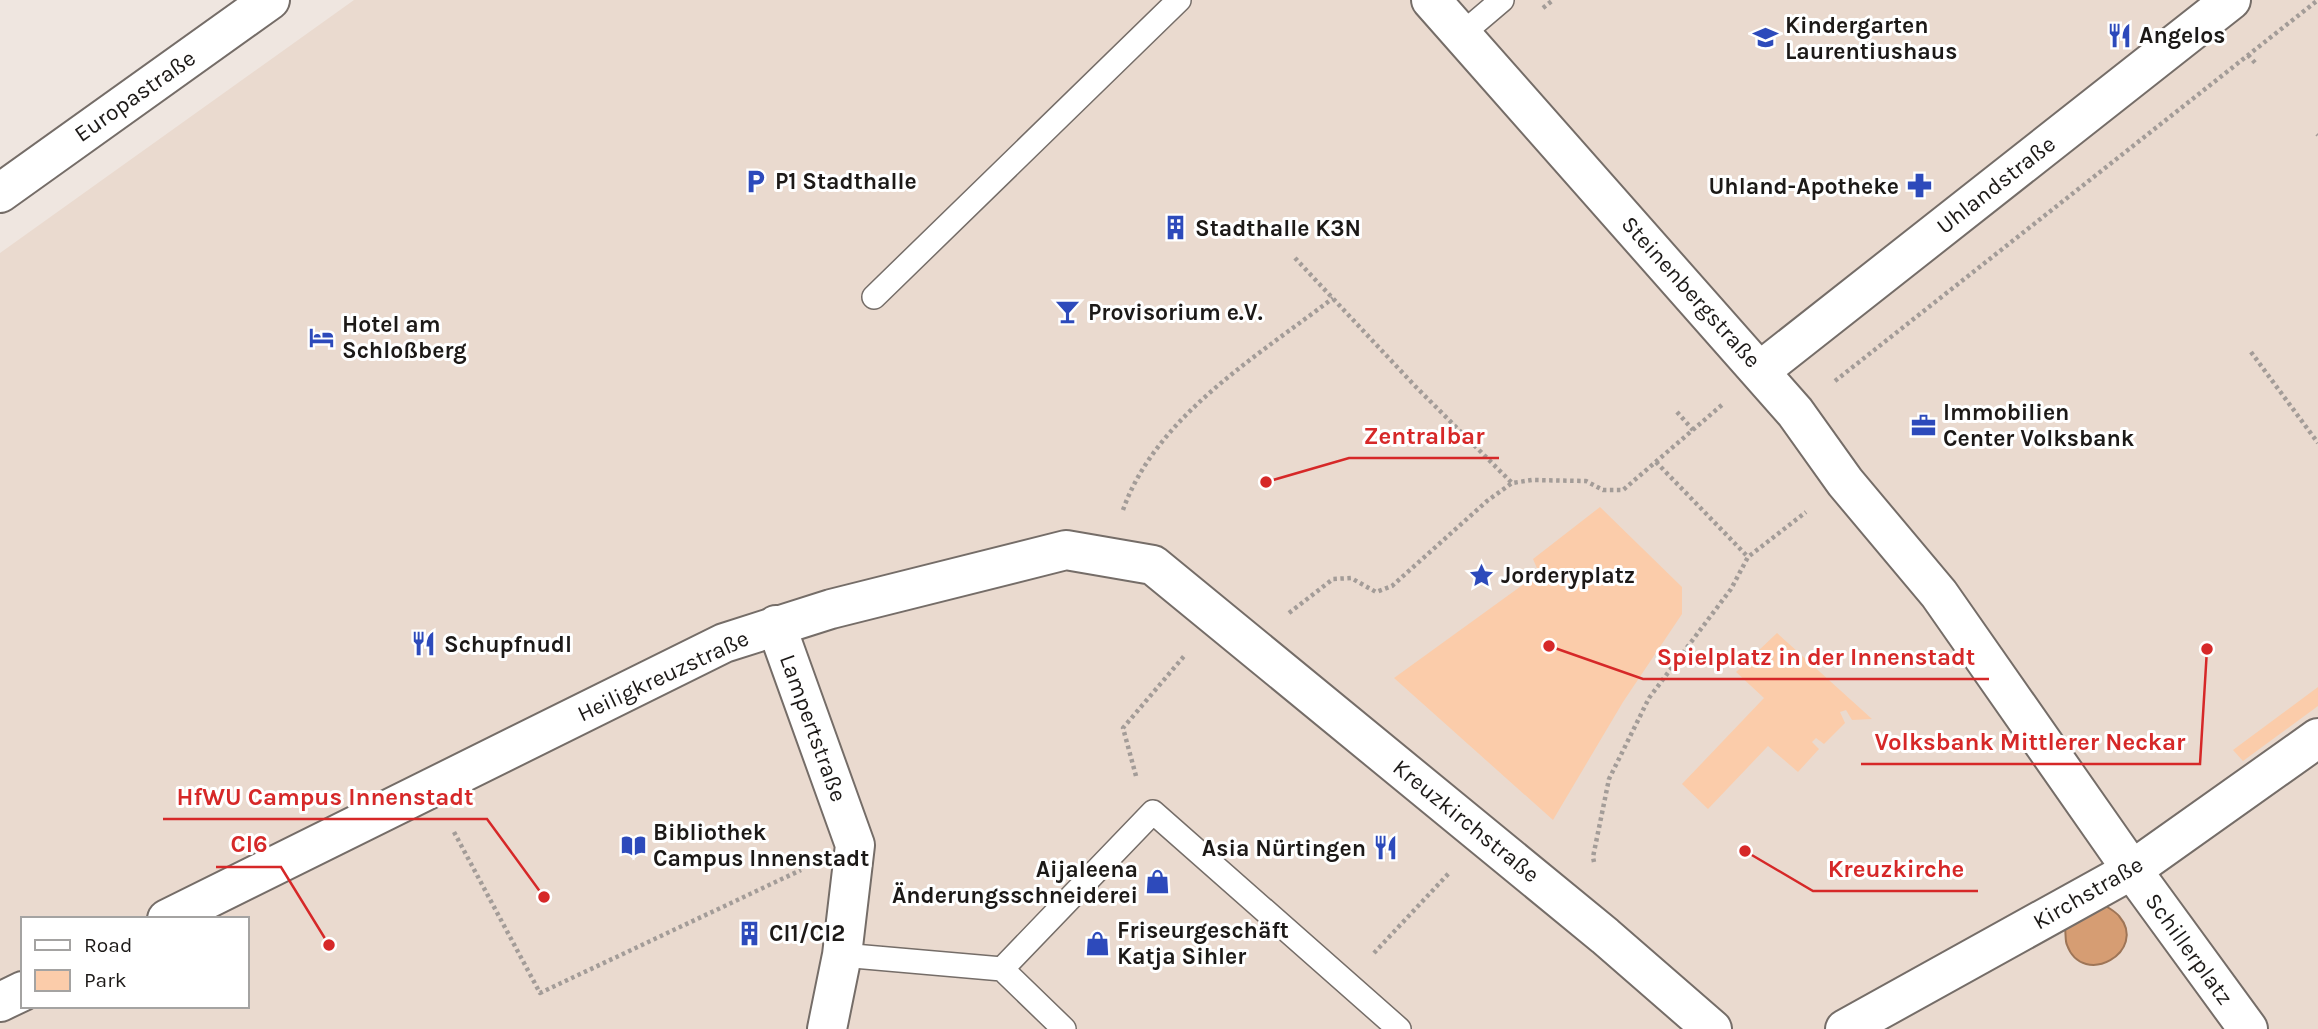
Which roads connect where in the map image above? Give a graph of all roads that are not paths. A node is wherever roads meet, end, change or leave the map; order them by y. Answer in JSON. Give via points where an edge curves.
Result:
{"nodes":[{"id":1,"x":271,"y":0,"type":"edge"},
{"id":2,"x":1179,"y":0,"type":"edge"},
{"id":3,"x":1431,"y":0,"type":"edge"},
{"id":4,"x":1502,"y":0,"type":"edge"},
{"id":5,"x":2231,"y":0,"type":"edge"},
{"id":6,"x":1462,"y":34,"type":"junction"},
{"id":7,"x":0,"y":193,"type":"edge"},
{"id":8,"x":874,"y":297,"type":"dead end"},
{"id":9,"x":1760,"y":371,"type":"junction"},
{"id":10,"x":1939,"y":594,"type":"joint"},
{"id":11,"x":1217,"y":617,"type":"joint"},
{"id":12,"x":776,"y":625,"type":"junction"},
{"id":13,"x":2318,"y":738,"type":"edge"},
{"id":14,"x":2132,"y":870,"type":"junction"},
{"id":15,"x":171,"y":917,"type":"edge"},
{"id":16,"x":842,"y":955,"type":"junction"},
{"id":17,"x":1002,"y":970,"type":"junction"},
{"id":18,"x":21,"y":992,"type":"edge"},
{"id":19,"x":0,"y":1002,"type":"edge"},
{"id":20,"x":827,"y":1029,"type":"edge"},
{"id":21,"x":1064,"y":1029,"type":"edge"},
{"id":22,"x":1399,"y":1029,"type":"edge"},
{"id":23,"x":1712,"y":1029,"type":"edge"},
{"id":24,"x":1845,"y":1029,"type":"edge"},
{"id":25,"x":2248,"y":1029,"type":"edge"}],
"edges":[{"from":1,"to":7,"type":"street","name":"Europastraße"},
{"from":2,"to":8,"type":"lane"},
{"from":3,"to":6,"type":"street","name":"Steinenbergstraße"},
{"from":4,"to":6,"type":"lane"},
{"from":5,"to":9,"type":"street","name":"Uhlandstraße"},
{"from":6,"to":9,"type":"street","name":"Steinenbergstraße"},
{"from":9,"to":10,"type":"street","name":"Steinenbergstraße"},
{"from":10,"to":14,"type":"street","name":"Schillerplatz"},
{"from":11,"to":12,"type":"street","name":"Heiligkreuzstraße","via":[[1153,565],[1066,550]]},
{"from":11,"to":23,"type":"street","name":"Kreuzkirchstraße"},
{"from":12,"to":15,"type":"street","name":"Heiligkreuzstraße","via":[[724,643]]},
{"from":12,"to":16,"type":"street","name":"Lampertstraße","via":[[855,845]]},
{"from":13,"to":14,"type":"street","name":"Kirchstraße"},
{"from":14,"to":24,"type":"street","name":"Kirchstraße"},
{"from":14,"to":25,"type":"street","name":"Schillerplatz"},
{"from":16,"to":17,"type":"lane"},
{"from":16,"to":20,"type":"street","name":"Lampertstraße"},
{"from":17,"to":21,"type":"lane"},
{"from":17,"to":22,"type":"lane","via":[[1153,811]]},
{"from":18,"to":19,"type":"street"}]}
